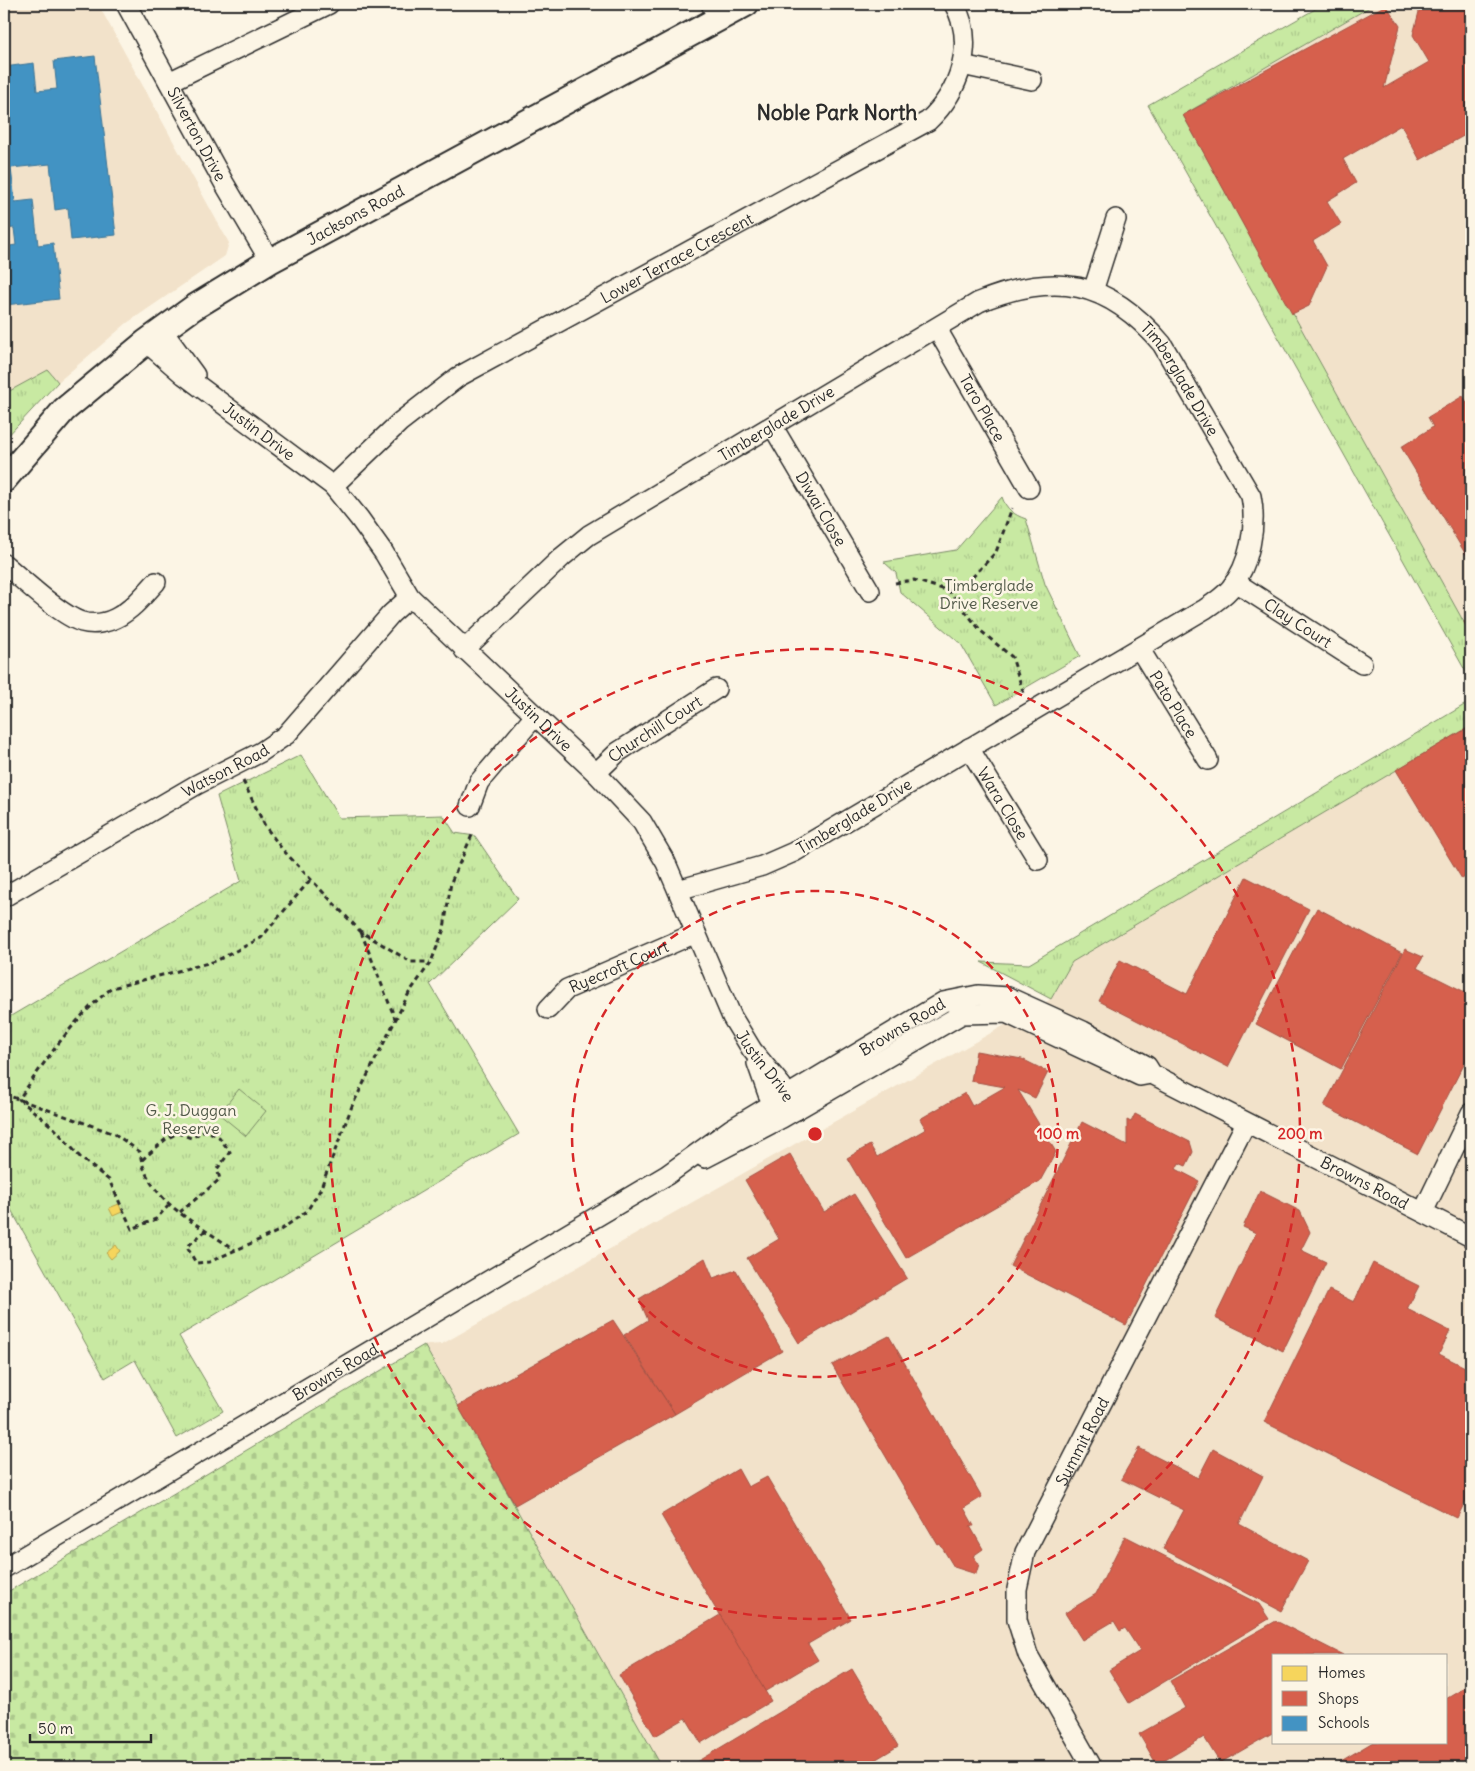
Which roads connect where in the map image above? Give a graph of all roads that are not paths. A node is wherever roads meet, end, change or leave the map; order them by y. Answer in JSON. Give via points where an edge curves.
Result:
{"nodes":[{"id":1,"x":126,"y":4,"type":"edge"},
{"id":2,"x":329,"y":4,"type":"edge"},
{"id":3,"x":954,"y":4,"type":"edge"},
{"id":4,"x":728,"y":8,"type":"edge"},
{"id":5,"x":962,"y":65,"type":"junction"},
{"id":6,"x":1032,"y":80,"type":"dead end"},
{"id":7,"x":169,"y":82,"type":"junction"},
{"id":8,"x":1116,"y":219,"type":"dead end"},
{"id":9,"x":270,"y":261,"type":"junction"},
{"id":10,"x":1093,"y":291,"type":"junction"},
{"id":11,"x":937,"y":329,"type":"junction"},
{"id":12,"x":154,"y":336,"type":"junction"},
{"id":13,"x":772,"y":427,"type":"junction"},
{"id":14,"x":4,"y":480,"type":"edge"},
{"id":15,"x":333,"y":486,"type":"junction"},
{"id":16,"x":1029,"y":488,"type":"dead end"},
{"id":17,"x":4,"y":564,"type":"edge"},
{"id":18,"x":156,"y":582,"type":"dead end"},
{"id":19,"x":1235,"y":582,"type":"junction"},
{"id":20,"x":870,"y":591,"type":"dead end"},
{"id":21,"x":410,"y":597,"type":"junction"},
{"id":22,"x":1139,"y":648,"type":"junction"},
{"id":23,"x":464,"y":650,"type":"junction"},
{"id":24,"x":1362,"y":664,"type":"dead end"},
{"id":25,"x":716,"y":688,"type":"dead end"},
{"id":26,"x":535,"y":716,"type":"junction"},
{"id":27,"x":969,"y":748,"type":"junction"},
{"id":28,"x":1208,"y":760,"type":"dead end"},
{"id":29,"x":596,"y":773,"type":"junction"},
{"id":30,"x":470,"y":806,"type":"dead end"},
{"id":31,"x":1038,"y":860,"type":"dead end"},
{"id":32,"x":678,"y":890,"type":"junction"},
{"id":33,"x":4,"y":897,"type":"edge"},
{"id":34,"x":696,"y":933,"type":"junction"},
{"id":35,"x":548,"y":1009,"type":"dead end"},
{"id":36,"x":785,"y":1107,"type":"junction"},
{"id":37,"x":1471,"y":1113,"type":"edge"},
{"id":38,"x":1246,"y":1123,"type":"junction"},
{"id":39,"x":1423,"y":1212,"type":"junction"},
{"id":40,"x":1471,"y":1237,"type":"edge"},
{"id":41,"x":4,"y":1568,"type":"edge"},
{"id":42,"x":1092,"y":1767,"type":"edge"}],
"edges":[{"from":1,"to":7,"type":"street","name":"Silverton Drive"},
{"from":2,"to":7,"type":"street"},
{"from":3,"to":5,"type":"street","name":"Lower Terrace Crescent","via":[[963,32]]},
{"from":4,"to":9,"type":"main road","name":"Jacksons Road"},
{"from":5,"to":6,"type":"street"},
{"from":5,"to":15,"type":"street","name":"Lower Terrace Crescent","via":[[948,99],[928,121],[458,377],[400,422]]},
{"from":7,"to":9,"type":"street","name":"Silverton Drive"},
{"from":8,"to":10,"type":"street"},
{"from":9,"to":12,"type":"main road","name":"Jacksons Road"},
{"from":10,"to":11,"type":"street","name":"Timberglade Drive","via":[[1048,284],[1026,286],[979,302]]},
{"from":10,"to":19,"type":"street","name":"Timberglade Drive","via":[[1122,307],[1162,344],[1247,486],[1253,507],[1252,531],[1246,557]]},
{"from":11,"to":13,"type":"street","name":"Timberglade Drive"},
{"from":11,"to":16,"type":"street","name":"Taro Place"},
{"from":12,"to":14,"type":"main road","name":"Jacksons Road","via":[[64,410]]},
{"from":12,"to":15,"type":"street","name":"Justin Drive","via":[[184,375]]},
{"from":13,"to":20,"type":"street","name":"Diwai Close"},
{"from":13,"to":23,"type":"street","name":"Timberglade Drive","via":[[589,535]]},
{"from":15,"to":21,"type":"street","name":"Justin Drive","via":[[379,546]]},
{"from":17,"to":18,"type":"street","via":[[62,611],[89,623],[103,622],[120,615]]},
{"from":19,"to":22,"type":"street","name":"Timberglade Drive","via":[[1206,609]]},
{"from":19,"to":24,"type":"street","name":"Clay Court"},
{"from":21,"to":23,"type":"street","name":"Justin Drive"},
{"from":21,"to":33,"type":"street","name":"Watson Road","via":[[391,614],[286,735]]},
{"from":22,"to":27,"type":"street","name":"Timberglade Drive"},
{"from":22,"to":28,"type":"street","name":"Pato Place"},
{"from":23,"to":26,"type":"street","name":"Justin Drive"},
{"from":25,"to":29,"type":"street","name":"Churchill Court","via":[[618,752]]},
{"from":26,"to":29,"type":"street","name":"Justin Drive"},
{"from":26,"to":30,"type":"street","via":[[480,782]]},
{"from":27,"to":31,"type":"street","name":"Wara Close"},
{"from":27,"to":32,"type":"street","name":"Timberglade Drive","via":[[780,859]]},
{"from":29,"to":32,"type":"street","name":"Justin Drive","via":[[642,822]]},
{"from":32,"to":34,"type":"street","name":"Justin Drive"},
{"from":34,"to":35,"type":"street","name":"Ryecroft Court","via":[[567,989]]},
{"from":34,"to":36,"type":"street","name":"Justin Drive","via":[[732,1016],[752,1050],[768,1094]]},
{"from":36,"to":38,"type":"street","name":"Browns Road","via":[[943,1002],[978,996],[1008,997],[1091,1035],[1148,1066],[1152,1074]]},
{"from":36,"to":41,"type":"street","name":"Browns Road","via":[[730,1129],[667,1175]]},
{"from":37,"to":39,"type":"street"},
{"from":38,"to":39,"type":"street","name":"Browns Road"},
{"from":38,"to":42,"type":"street","name":"Summit Road","via":[[1025,1552],[1016,1589],[1017,1620],[1028,1655]]},
{"from":39,"to":40,"type":"street","name":"Browns Road"}]}
